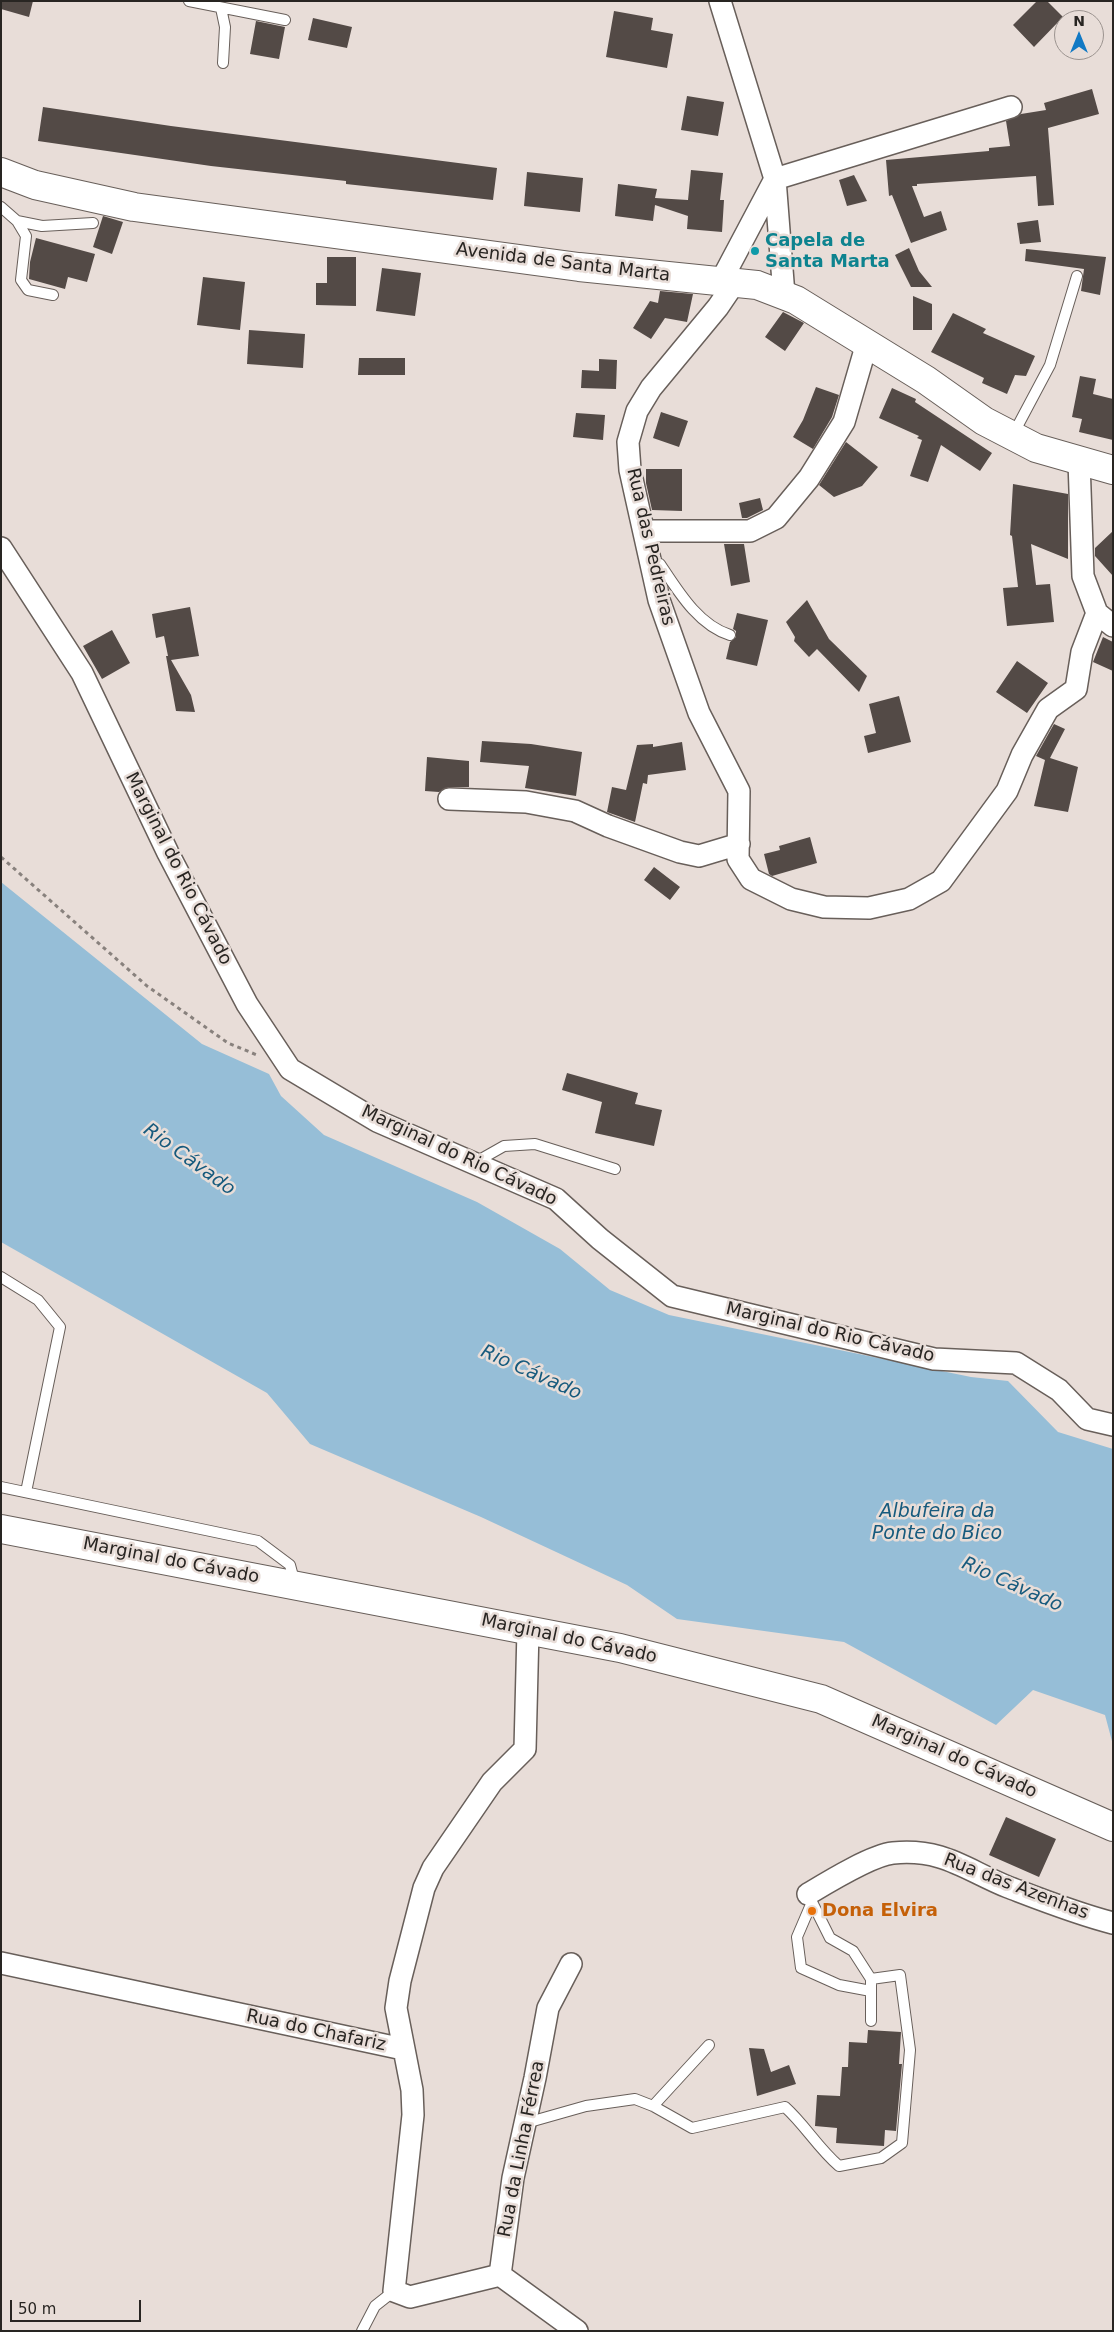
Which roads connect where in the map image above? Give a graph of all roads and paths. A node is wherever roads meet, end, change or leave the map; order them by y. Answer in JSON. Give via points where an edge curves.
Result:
{"nodes":[{"id":1,"x":189,"y":1,"type":"edge"},
{"id":2,"x":720,"y":1,"type":"edge"},
{"id":3,"x":221,"y":8,"type":"junction"},
{"id":4,"x":285,"y":20,"type":"dead end"},
{"id":5,"x":223,"y":63,"type":"dead end"},
{"id":6,"x":1011,"y":108,"type":"dead end"},
{"id":7,"x":1,"y":172,"type":"edge"},
{"id":8,"x":775,"y":179,"type":"junction"},
{"id":9,"x":1,"y":207,"type":"edge"},
{"id":10,"x":17,"y":221,"type":"junction"},
{"id":11,"x":93,"y":223,"type":"dead end"},
{"id":12,"x":1077,"y":276,"type":"dead end"},
{"id":13,"x":728,"y":282,"type":"junction"},
{"id":14,"x":53,"y":295,"type":"dead end"},
{"id":15,"x":784,"y":295,"type":"junction"},
{"id":16,"x":867,"y":343,"type":"junction"},
{"id":17,"x":1010,"y":434,"type":"junction"},
{"id":18,"x":1082,"y":462,"type":"junction"},
{"id":19,"x":1113,"y":470,"type":"edge"},
{"id":20,"x":644,"y":531,"type":"junction"},
{"id":21,"x":1,"y":548,"type":"edge"},
{"id":22,"x":652,"y":567,"type":"junction"},
{"id":23,"x":1105,"y":619,"type":"edge"},
{"id":24,"x":730,"y":635,"type":"dead end"},
{"id":25,"x":449,"y":799,"type":"dead end"},
{"id":26,"x":738,"y":844,"type":"junction"},
{"id":27,"x":1,"y":856,"type":"edge"},
{"id":28,"x":290,"y":1069,"type":"junction"},
{"id":29,"x":474,"y":1162,"type":"junction"},
{"id":30,"x":614,"y":1169,"type":"dead end"},
{"id":31,"x":1,"y":1277,"type":"edge"},
{"id":32,"x":1113,"y":1426,"type":"edge"},
{"id":33,"x":1,"y":1488,"type":"edge"},
{"id":34,"x":26,"y":1492,"type":"junction"},
{"id":35,"x":1,"y":1529,"type":"edge"},
{"id":36,"x":295,"y":1585,"type":"junction"},
{"id":37,"x":528,"y":1630,"type":"junction"},
{"id":38,"x":1113,"y":1827,"type":"edge"},
{"id":39,"x":810,"y":1898,"type":"junction"},
{"id":40,"x":1113,"y":1923,"type":"edge"},
{"id":41,"x":1,"y":1963,"type":"edge"},
{"id":42,"x":571,"y":1964,"type":"dead end"},
{"id":43,"x":871,"y":1978,"type":"junction"},
{"id":44,"x":871,"y":1991,"type":"junction"},
{"id":45,"x":871,"y":2021,"type":"dead end"},
{"id":46,"x":709,"y":2045,"type":"dead end"},
{"id":47,"x":403,"y":2049,"type":"junction"},
{"id":48,"x":654,"y":2106,"type":"junction"},
{"id":49,"x":526,"y":2123,"type":"junction"},
{"id":50,"x":500,"y":2275,"type":"junction"},
{"id":51,"x":394,"y":2291,"type":"junction"},
{"id":52,"x":362,"y":2331,"type":"edge"},
{"id":53,"x":577,"y":2331,"type":"edge"}],
"edges":[{"from":1,"to":3,"type":"lane"},
{"from":2,"to":8,"type":"street"},
{"from":3,"to":4,"type":"lane"},
{"from":3,"to":5,"type":"lane","via":[[225,27]]},
{"from":6,"to":8,"type":"street"},
{"from":7,"to":13,"type":"street","name":"Avenida de Santa Marta","via":[[35,185],[134,207],[579,267]]},
{"from":8,"to":13,"type":"street","name":"Rua das Pedreiras"},
{"from":8,"to":15,"type":"street"},
{"from":9,"to":10,"type":"lane"},
{"from":10,"to":11,"type":"lane","via":[[42,226]]},
{"from":10,"to":14,"type":"lane","via":[[26,236],[21,280],[28,290]]},
{"from":12,"to":17,"type":"lane","via":[[1050,365],[1016,429]]},
{"from":13,"to":15,"type":"street","name":"Avenida de Santa Marta","via":[[757,285]]},
{"from":13,"to":20,"type":"street","name":"Rua das Pedreiras","via":[[718,307],[651,388],[637,411],[628,442],[630,470]]},
{"from":15,"to":16,"type":"street","name":"Avenida de Santa Marta"},
{"from":16,"to":17,"type":"street","name":"Avenida de Santa Marta","via":[[984,421]]},
{"from":16,"to":20,"type":"street","via":[[844,422],[809,478],[776,518],[750,531]]},
{"from":17,"to":18,"type":"street","name":"Avenida de Santa Marta","via":[[1036,448]]},
{"from":18,"to":19,"type":"street","name":"Avenida de Santa Marta"},
{"from":18,"to":23,"type":"street","via":[[1083,576]]},
{"from":20,"to":22,"type":"street","name":"Rua das Pedreiras"},
{"from":21,"to":28,"type":"street","name":"Marginal do Rio Cávado","via":[[82,673],[168,853],[247,1004]]},
{"from":22,"to":24,"type":"lane","via":[[660,564],[703,620],[716,631]]},
{"from":22,"to":26,"type":"street","name":"Rua das Pedreiras","via":[[659,600],[699,713],[739,791]]},
{"from":23,"to":26,"type":"street","name":"Rua das Pedreiras","via":[[1082,652],[1076,690],[1048,709],[1022,755],[1007,791],[941,881],[909,899],[869,908],[824,907],[791,900],[751,879],[738,859]]},
{"from":25,"to":26,"type":"street","via":[[526,802],[575,811],[608,826],[699,856]]},
{"from":27,"to":28,"type":"path","via":[[147,986],[228,1043]]},
{"from":28,"to":29,"type":"street","name":"Marginal do Rio Cávado","via":[[377,1121]]},
{"from":29,"to":30,"type":"lane","via":[[504,1146],[535,1144]]},
{"from":29,"to":32,"type":"street","name":"Marginal do Rio Cávado","via":[[556,1199],[672,1296],[934,1359],[1016,1362],[1060,1390],[1087,1419]]},
{"from":31,"to":34,"type":"lane","via":[[38,1300],[60,1327]]},
{"from":33,"to":34,"type":"lane"},
{"from":34,"to":36,"type":"lane","via":[[258,1541],[290,1565]]},
{"from":35,"to":36,"type":"street","name":"Marginal do Cávado"},
{"from":36,"to":37,"type":"street","name":"Marginal do Cávado"},
{"from":37,"to":38,"type":"street","name":"Marginal do Cávado","via":[[620,1648],[821,1698]]},
{"from":37,"to":47,"type":"street","via":[[525,1749],[492,1782],[433,1868],[424,1888],[396,2008]]},
{"from":39,"to":40,"type":"street","name":"Rua das Azenhas","via":[[854,1868],[892,1853],[927,1854],[950,1859],[1007,1886]]},
{"from":39,"to":43,"type":"lane","via":[[830,1938],[853,1951]]},
{"from":39,"to":44,"type":"lane","via":[[797,1937],[801,1968],[839,1985]]},
{"from":41,"to":47,"type":"street","name":"Rua do Chafariz"},
{"from":42,"to":49,"type":"street","name":"Rua da Linha Férrea","via":[[548,2008]]},
{"from":43,"to":44,"type":"lane"},
{"from":43,"to":48,"type":"lane","via":[[900,1975],[910,2050],[902,2143],[880,2158],[839,2166],[785,2107],[692,2128]]},
{"from":44,"to":45,"type":"lane"},
{"from":46,"to":48,"type":"lane"},
{"from":47,"to":51,"type":"street","name":"Rua do Chafariz","via":[[412,2090],[413,2115]]},
{"from":48,"to":49,"type":"lane","via":[[635,2099],[586,2106]]},
{"from":49,"to":50,"type":"street","name":"Rua da Linha Férrea","via":[[513,2178]]},
{"from":50,"to":51,"type":"street","via":[[410,2297]]},
{"from":50,"to":53,"type":"street"},
{"from":51,"to":52,"type":"lane","via":[[375,2306]]}]}
